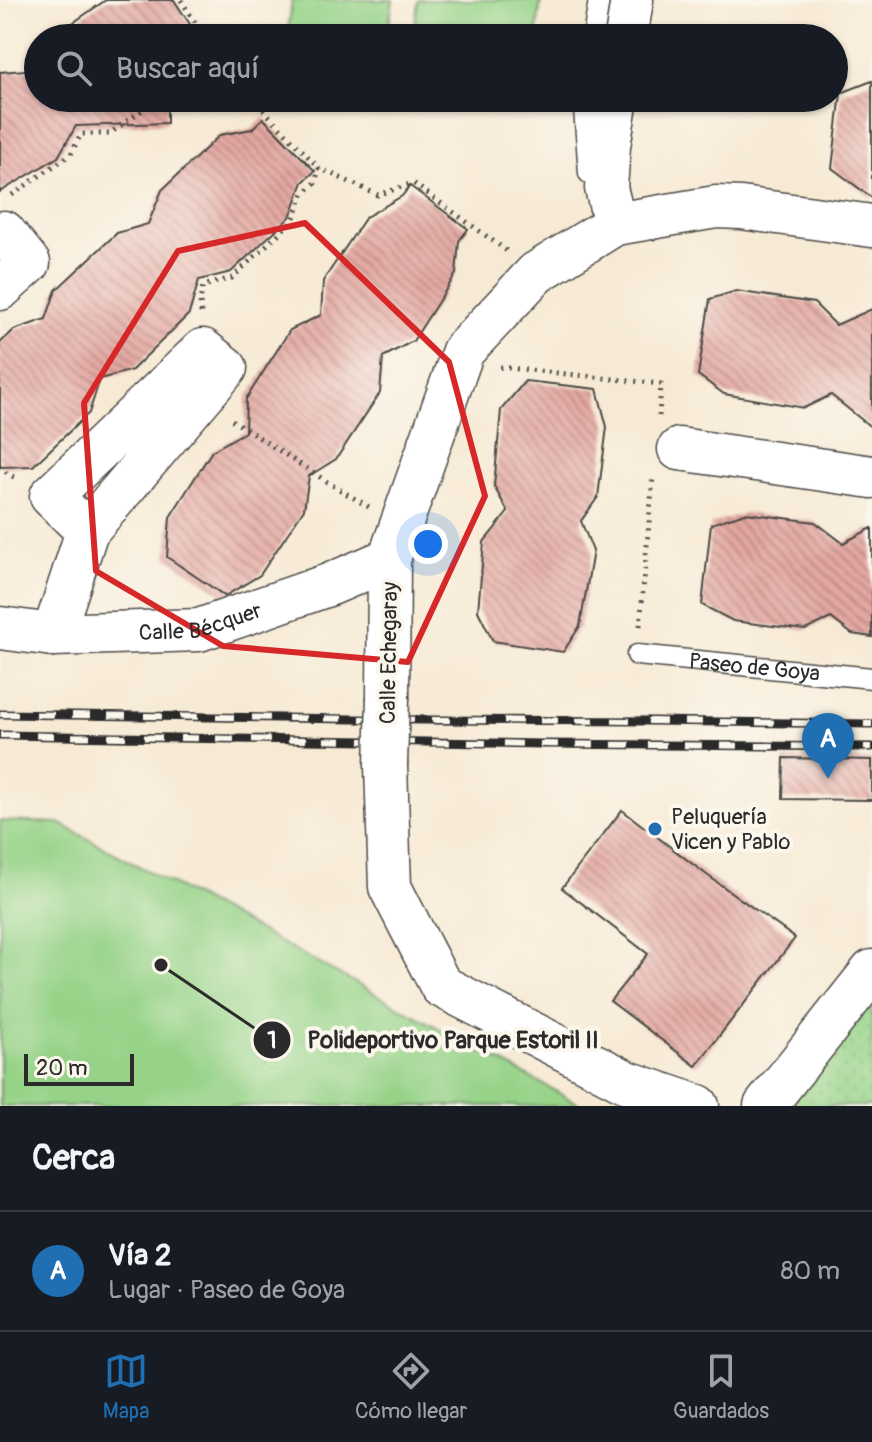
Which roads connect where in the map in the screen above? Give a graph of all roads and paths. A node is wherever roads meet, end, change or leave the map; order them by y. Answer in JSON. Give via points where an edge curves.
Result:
{"nodes":[{"id":1,"x":181,"y":0,"type":"edge"},
{"id":2,"x":599,"y":0,"type":"edge"},
{"id":3,"x":632,"y":0,"type":"edge"},
{"id":4,"x":196,"y":24,"type":"edge"},
{"id":5,"x":595,"y":24,"type":"edge"},
{"id":6,"x":628,"y":24,"type":"edge"},
{"id":7,"x":140,"y":112,"type":"edge"},
{"id":8,"x":265,"y":112,"type":"edge"},
{"id":9,"x":584,"y":112,"type":"edge"},
{"id":10,"x":615,"y":112,"type":"edge"},
{"id":11,"x":319,"y":168,"type":"junction"},
{"id":12,"x":611,"y":206,"type":"junction"},
{"id":13,"x":872,"y":226,"type":"edge"},
{"id":14,"x":2,"y":234,"type":"edge"},
{"id":15,"x":536,"y":273,"type":"junction"},
{"id":16,"x":0,"y":289,"type":"edge"},
{"id":17,"x":203,"y":350,"type":"junction"},
{"id":18,"x":463,"y":351,"type":"junction"},
{"id":19,"x":201,"y":400,"type":"junction"},
{"id":20,"x":667,"y":448,"type":"junction"},
{"id":21,"x":872,"y":477,"type":"edge"},
{"id":22,"x":87,"y":531,"type":"junction"},
{"id":23,"x":395,"y":542,"type":"junction"},
{"id":24,"x":0,"y":628,"type":"edge"},
{"id":25,"x":53,"y":635,"type":"junction"},
{"id":26,"x":637,"y":655,"type":"joint"},
{"id":27,"x":872,"y":678,"type":"edge"},
{"id":28,"x":872,"y":971,"type":"edge"},
{"id":29,"x":698,"y":1106,"type":"edge"},
{"id":30,"x":765,"y":1106,"type":"edge"}],
"edges":[{"from":1,"to":4,"type":"path"},
{"from":2,"to":5,"type":"lane"},
{"from":3,"to":6,"type":"street"},
{"from":7,"to":14,"type":"path","via":[[109,134],[81,134],[71,154],[5,200]]},
{"from":8,"to":11,"type":"path"},
{"from":9,"to":12,"type":"lane","via":[[589,173]]},
{"from":10,"to":12,"type":"street","via":[[609,146]]},
{"from":11,"to":15,"type":"path","via":[[378,195],[413,183]]},
{"from":11,"to":17,"type":"path","via":[[293,220],[232,278],[203,286]]},
{"from":12,"to":13,"type":"street","name":"Calle Echegaray","via":[[741,208]]},
{"from":12,"to":15,"type":"street","name":"Calle Echegaray"},
{"from":14,"to":16,"type":"street","via":[[29,263]]},
{"from":15,"to":18,"type":"street","name":"Calle Echegaray"},
{"from":17,"to":19,"type":"street","via":[[226,368]]},
{"from":17,"to":22,"type":"street","via":[[51,496]]},
{"from":18,"to":20,"type":"path","via":[[489,366],[661,384]]},
{"from":18,"to":23,"type":"street","name":"Calle Echegaray"},
{"from":19,"to":22,"type":"street"},
{"from":19,"to":23,"type":"path","via":[[332,485]]},
{"from":20,"to":21,"type":"street"},
{"from":20,"to":26,"type":"path"},
{"from":22,"to":25,"type":"street"},
{"from":23,"to":25,"type":"street","name":"Calle Bécquer","via":[[331,584],[199,630]]},
{"from":23,"to":29,"type":"street","name":"Calle Echegaray","bridge":true,"via":[[386,765],[390,887],[441,986],[627,1082]]},
{"from":24,"to":25,"type":"street","name":"Calle Bécquer"},
{"from":26,"to":27,"type":"lane","name":"Paseo de Goya"},
{"from":28,"to":30,"type":"street"}]}
